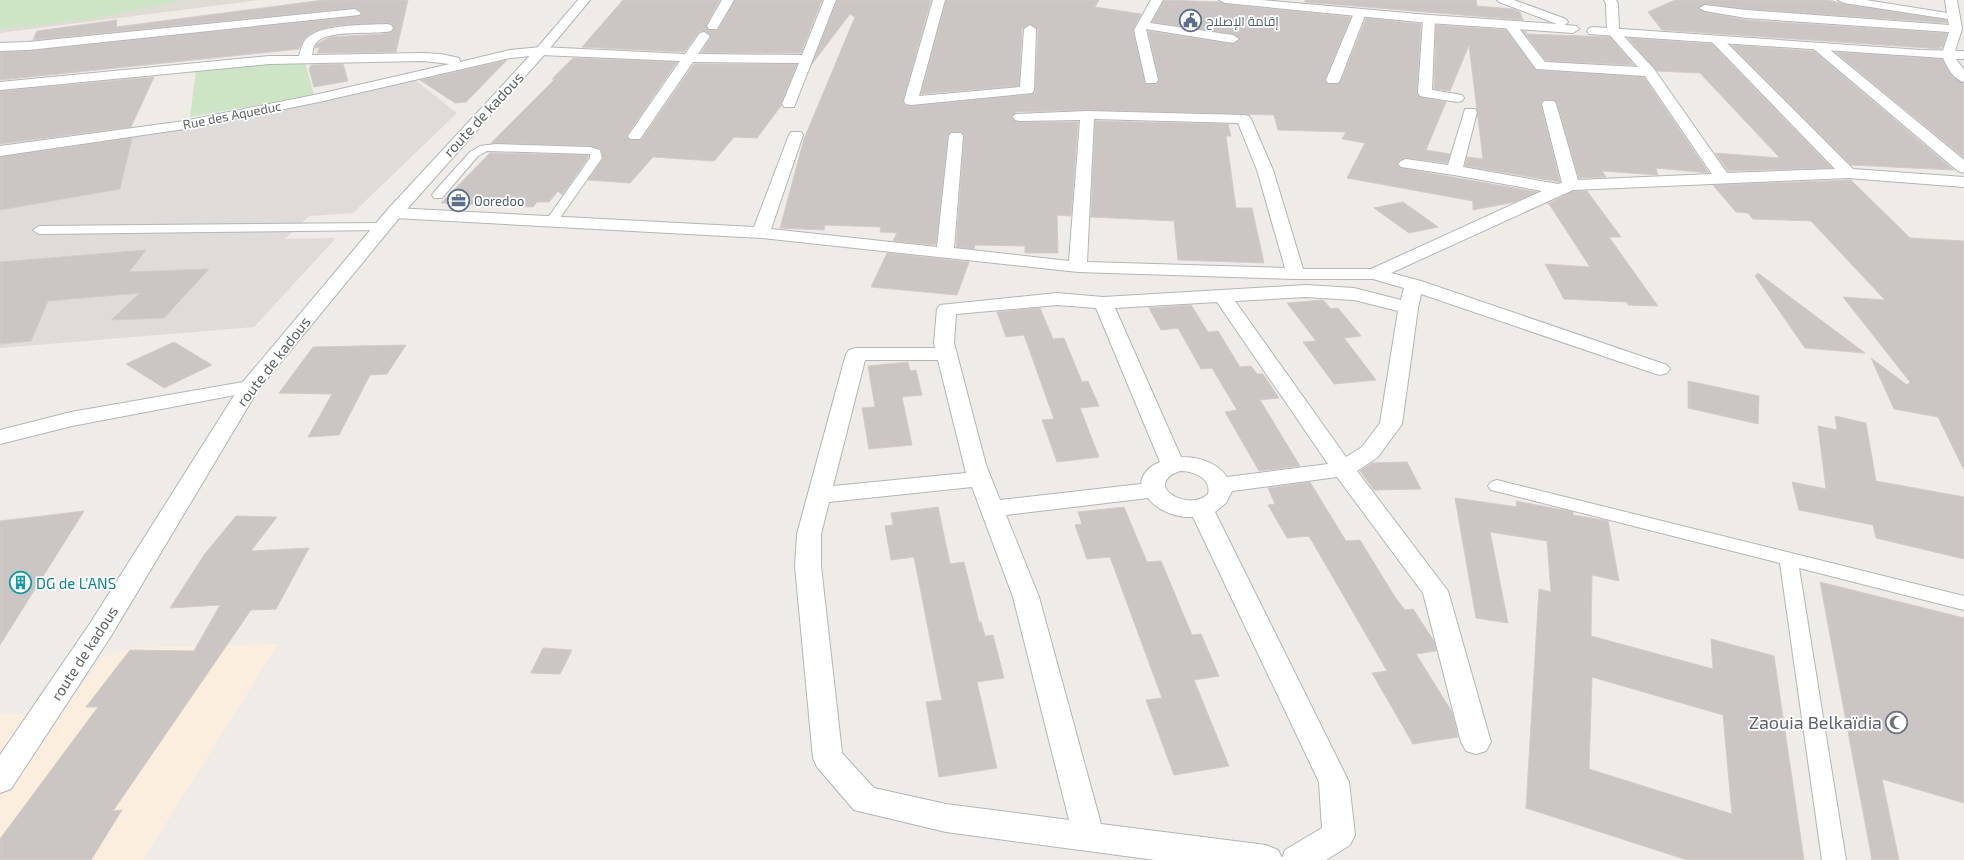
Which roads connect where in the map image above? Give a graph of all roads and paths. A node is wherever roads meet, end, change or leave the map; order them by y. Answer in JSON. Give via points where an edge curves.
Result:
{"nodes":[{"id":1,"x":584,"y":0,"type":"edge"},
{"id":2,"x":728,"y":0,"type":"edge"},
{"id":3,"x":830,"y":0,"type":"edge"},
{"id":4,"x":939,"y":0,"type":"edge"},
{"id":5,"x":1156,"y":0,"type":"edge"},
{"id":6,"x":1225,"y":0,"type":"edge"},
{"id":7,"x":1264,"y":0,"type":"edge"},
{"id":8,"x":1503,"y":0,"type":"edge"},
{"id":9,"x":1524,"y":0,"type":"edge"},
{"id":10,"x":1610,"y":0,"type":"edge"},
{"id":11,"x":1844,"y":0,"type":"edge"},
{"id":12,"x":1354,"y":7,"type":"edge"},
{"id":13,"x":1705,"y":8,"type":"dead end"},
{"id":14,"x":1955,"y":11,"type":"edge"},
{"id":15,"x":355,"y":12,"type":"dead end"},
{"id":16,"x":1746,"y":14,"type":"junction"},
{"id":17,"x":1429,"y":19,"type":"junction"},
{"id":18,"x":1142,"y":25,"type":"junction"},
{"id":19,"x":1510,"y":25,"type":"junction"},
{"id":20,"x":1572,"y":25,"type":"junction"},
{"id":21,"x":387,"y":28,"type":"dead end"},
{"id":22,"x":1030,"y":29,"type":"dead end"},
{"id":23,"x":1613,"y":30,"type":"junction"},
{"id":24,"x":1956,"y":30,"type":"junction"},
{"id":25,"x":1726,"y":33,"type":"junction"},
{"id":26,"x":1233,"y":38,"type":"dead end"},
{"id":27,"x":0,"y":47,"type":"edge"},
{"id":28,"x":1819,"y":47,"type":"junction"},
{"id":29,"x":541,"y":51,"type":"junction"},
{"id":30,"x":1948,"y":54,"type":"junction"},
{"id":31,"x":1964,"y":55,"type":"edge"},
{"id":32,"x":305,"y":58,"type":"junction"},
{"id":33,"x":688,"y":58,"type":"junction"},
{"id":34,"x":806,"y":59,"type":"junction"},
{"id":35,"x":461,"y":64,"type":"junction"},
{"id":36,"x":1649,"y":72,"type":"junction"},
{"id":37,"x":1964,"y":78,"type":"edge"},
{"id":38,"x":1151,"y":80,"type":"dead end"},
{"id":39,"x":1333,"y":80,"type":"dead end"},
{"id":40,"x":0,"y":86,"type":"edge"},
{"id":41,"x":1457,"y":98,"type":"dead end"},
{"id":42,"x":789,"y":104,"type":"dead end"},
{"id":43,"x":1549,"y":104,"type":"dead end"},
{"id":44,"x":1470,"y":112,"type":"dead end"},
{"id":45,"x":1087,"y":116,"type":"junction"},
{"id":46,"x":1020,"y":117,"type":"dead end"},
{"id":47,"x":796,"y":135,"type":"dead end"},
{"id":48,"x":635,"y":136,"type":"dead end"},
{"id":49,"x":956,"y":136,"type":"dead end"},
{"id":50,"x":0,"y":151,"type":"edge"},
{"id":51,"x":1406,"y":164,"type":"dead end"},
{"id":52,"x":1964,"y":168,"type":"edge"},
{"id":53,"x":1454,"y":170,"type":"junction"},
{"id":54,"x":1848,"y":173,"type":"junction"},
{"id":55,"x":1722,"y":178,"type":"junction"},
{"id":56,"x":1964,"y":182,"type":"edge"},
{"id":57,"x":1564,"y":187,"type":"junction"},
{"id":58,"x":438,"y":195,"type":"dead end"},
{"id":59,"x":388,"y":220,"type":"junction"},
{"id":60,"x":551,"y":222,"type":"junction"},
{"id":61,"x":39,"y":230,"type":"dead end"},
{"id":62,"x":761,"y":233,"type":"junction"},
{"id":63,"x":945,"y":254,"type":"junction"},
{"id":64,"x":1078,"y":267,"type":"junction"},
{"id":65,"x":1296,"y":274,"type":"junction"},
{"id":66,"x":1374,"y":274,"type":"junction"},
{"id":67,"x":1414,"y":285,"type":"junction"},
{"id":68,"x":1222,"y":296,"type":"junction"},
{"id":69,"x":1103,"y":303,"type":"junction"},
{"id":70,"x":1408,"y":308,"type":"junction"},
{"id":71,"x":947,"y":354,"type":"junction"},
{"id":72,"x":1660,"y":369,"type":"dead end"},
{"id":73,"x":249,"y":387,"type":"junction"},
{"id":74,"x":0,"y":437,"type":"edge"},
{"id":75,"x":1174,"y":465,"type":"junction"},
{"id":76,"x":1343,"y":469,"type":"junction"},
{"id":77,"x":980,"y":479,"type":"junction"},
{"id":78,"x":1221,"y":485,"type":"junction"},
{"id":79,"x":1497,"y":486,"type":"dead end"},
{"id":80,"x":1153,"y":490,"type":"junction"},
{"id":81,"x":820,"y":495,"type":"junction"},
{"id":82,"x":1201,"y":508,"type":"junction"},
{"id":83,"x":992,"y":509,"type":"junction"},
{"id":84,"x":1788,"y":560,"type":"junction"},
{"id":85,"x":1964,"y":604,"type":"edge"},
{"id":86,"x":1476,"y":742,"type":"dead end"},
{"id":87,"x":0,"y":780,"type":"edge"},
{"id":88,"x":1089,"y":837,"type":"junction"},
{"id":89,"x":1266,"y":860,"type":"edge"},
{"id":90,"x":1297,"y":860,"type":"edge"},
{"id":91,"x":1834,"y":860,"type":"edge"}],
"edges":[{"from":1,"to":29,"type":"street","name":"route de kadous"},
{"from":2,"to":33,"type":"street"},
{"from":3,"to":34,"type":"street"},
{"from":4,"to":22,"type":"street","via":[[911,101],[1027,90]]},
{"from":5,"to":18,"type":"street"},
{"from":6,"to":12,"type":"street"},
{"from":7,"to":12,"type":"street"},
{"from":8,"to":20,"type":"street"},
{"from":9,"to":20,"type":"street"},
{"from":10,"to":23,"type":"street"},
{"from":11,"to":14,"type":"street"},
{"from":12,"to":17,"type":"street"},
{"from":12,"to":20,"type":"street","via":[[1455,18]]},
{"from":12,"to":39,"type":"street"},
{"from":13,"to":16,"type":"street"},
{"from":14,"to":24,"type":"street"},
{"from":15,"to":27,"type":"street"},
{"from":16,"to":24,"type":"street"},
{"from":16,"to":25,"type":"street"},
{"from":17,"to":19,"type":"street"},
{"from":17,"to":41,"type":"street","via":[[1425,93]]},
{"from":18,"to":26,"type":"street"},
{"from":18,"to":38,"type":"street","via":[[1141,35]]},
{"from":19,"to":20,"type":"street"},
{"from":19,"to":36,"type":"street","via":[[1541,66]]},
{"from":20,"to":23,"type":"street","via":[[1582,22],[1595,29]]},
{"from":21,"to":32,"type":"street","via":[[318,37],[311,41]]},
{"from":23,"to":25,"type":"street"},
{"from":23,"to":36,"type":"street"},
{"from":24,"to":30,"type":"street"},
{"from":25,"to":28,"type":"street"},
{"from":25,"to":30,"type":"street"},
{"from":25,"to":54,"type":"street"},
{"from":28,"to":30,"type":"street"},
{"from":28,"to":52,"type":"street"},
{"from":29,"to":33,"type":"street","name":"Rue des Aqueduc"},
{"from":29,"to":35,"type":"street","name":"Rue des Aqueduc","via":[[496,56]]},
{"from":29,"to":59,"type":"street","name":"route de kadous"},
{"from":30,"to":31,"type":"street"},
{"from":30,"to":37,"type":"street","via":[[1953,66]]},
{"from":32,"to":35,"type":"street","via":[[441,58]]},
{"from":32,"to":40,"type":"street"},
{"from":33,"to":34,"type":"street","name":"Rue des Aqueduc"},
{"from":33,"to":48,"type":"street"},
{"from":34,"to":42,"type":"street"},
{"from":35,"to":50,"type":"street","name":"Rue des Aqueduc","via":[[383,84],[192,123]]},
{"from":36,"to":55,"type":"street"},
{"from":43,"to":57,"type":"street"},
{"from":44,"to":53,"type":"street"},
{"from":45,"to":46,"type":"street"},
{"from":45,"to":64,"type":"street"},
{"from":45,"to":65,"type":"street","via":[[1244,119],[1265,170]]},
{"from":47,"to":62,"type":"street"},
{"from":49,"to":63,"type":"street"},
{"from":51,"to":53,"type":"street"},
{"from":53,"to":57,"type":"street"},
{"from":54,"to":55,"type":"street"},
{"from":54,"to":56,"type":"street"},
{"from":55,"to":57,"type":"street"},
{"from":57,"to":66,"type":"street"},
{"from":58,"to":60,"type":"lane","via":[[474,154],[484,148],[596,152],[596,158]]},
{"from":59,"to":60,"type":"street"},
{"from":59,"to":61,"type":"lane"},
{"from":59,"to":73,"type":"street","name":"route de kadous"},
{"from":60,"to":62,"type":"street"},
{"from":62,"to":63,"type":"street"},
{"from":63,"to":64,"type":"street"},
{"from":64,"to":65,"type":"street"},
{"from":65,"to":66,"type":"street"},
{"from":66,"to":67,"type":"street"},
{"from":67,"to":70,"type":"street"},
{"from":67,"to":72,"type":"street"},
{"from":68,"to":69,"type":"street"},
{"from":68,"to":70,"type":"street","via":[[1306,291],[1354,294]]},
{"from":68,"to":76,"type":"street"},
{"from":69,"to":71,"type":"street","via":[[1057,299],[947,309],[944,344]]},
{"from":69,"to":75,"type":"street"},
{"from":70,"to":76,"type":"street","via":[[1391,424],[1370,452]]},
{"from":71,"to":77,"type":"street"},
{"from":71,"to":81,"type":"street","via":[[856,354]]},
{"from":73,"to":74,"type":"street","via":[[72,419]]},
{"from":73,"to":87,"type":"street","name":"route de kadous","via":[[101,629]]},
{"from":75,"to":78,"type":"street","via":[[1189,464],[1200,467],[1216,478]]},
{"from":75,"to":80,"type":"street","via":[[1159,470],[1151,482]]},
{"from":76,"to":78,"type":"street"},
{"from":76,"to":86,"type":"street","via":[[1435,592]]},
{"from":77,"to":81,"type":"street"},
{"from":77,"to":83,"type":"street"},
{"from":78,"to":82,"type":"street","via":[[1222,492],[1218,499],[1211,505]]},
{"from":79,"to":84,"type":"lane"},
{"from":80,"to":82,"type":"street","via":[[1162,500],[1177,507]]},
{"from":80,"to":83,"type":"street"},
{"from":81,"to":88,"type":"street","via":[[809,534],[808,566],[828,758],[865,800],[946,818]]},
{"from":82,"to":90,"type":"street","via":[[1334,782],[1338,835]]},
{"from":83,"to":88,"type":"street","via":[[1026,598]]},
{"from":84,"to":85,"type":"lane"},
{"from":84,"to":91,"type":"lane"},
{"from":88,"to":89,"type":"street"}]}
